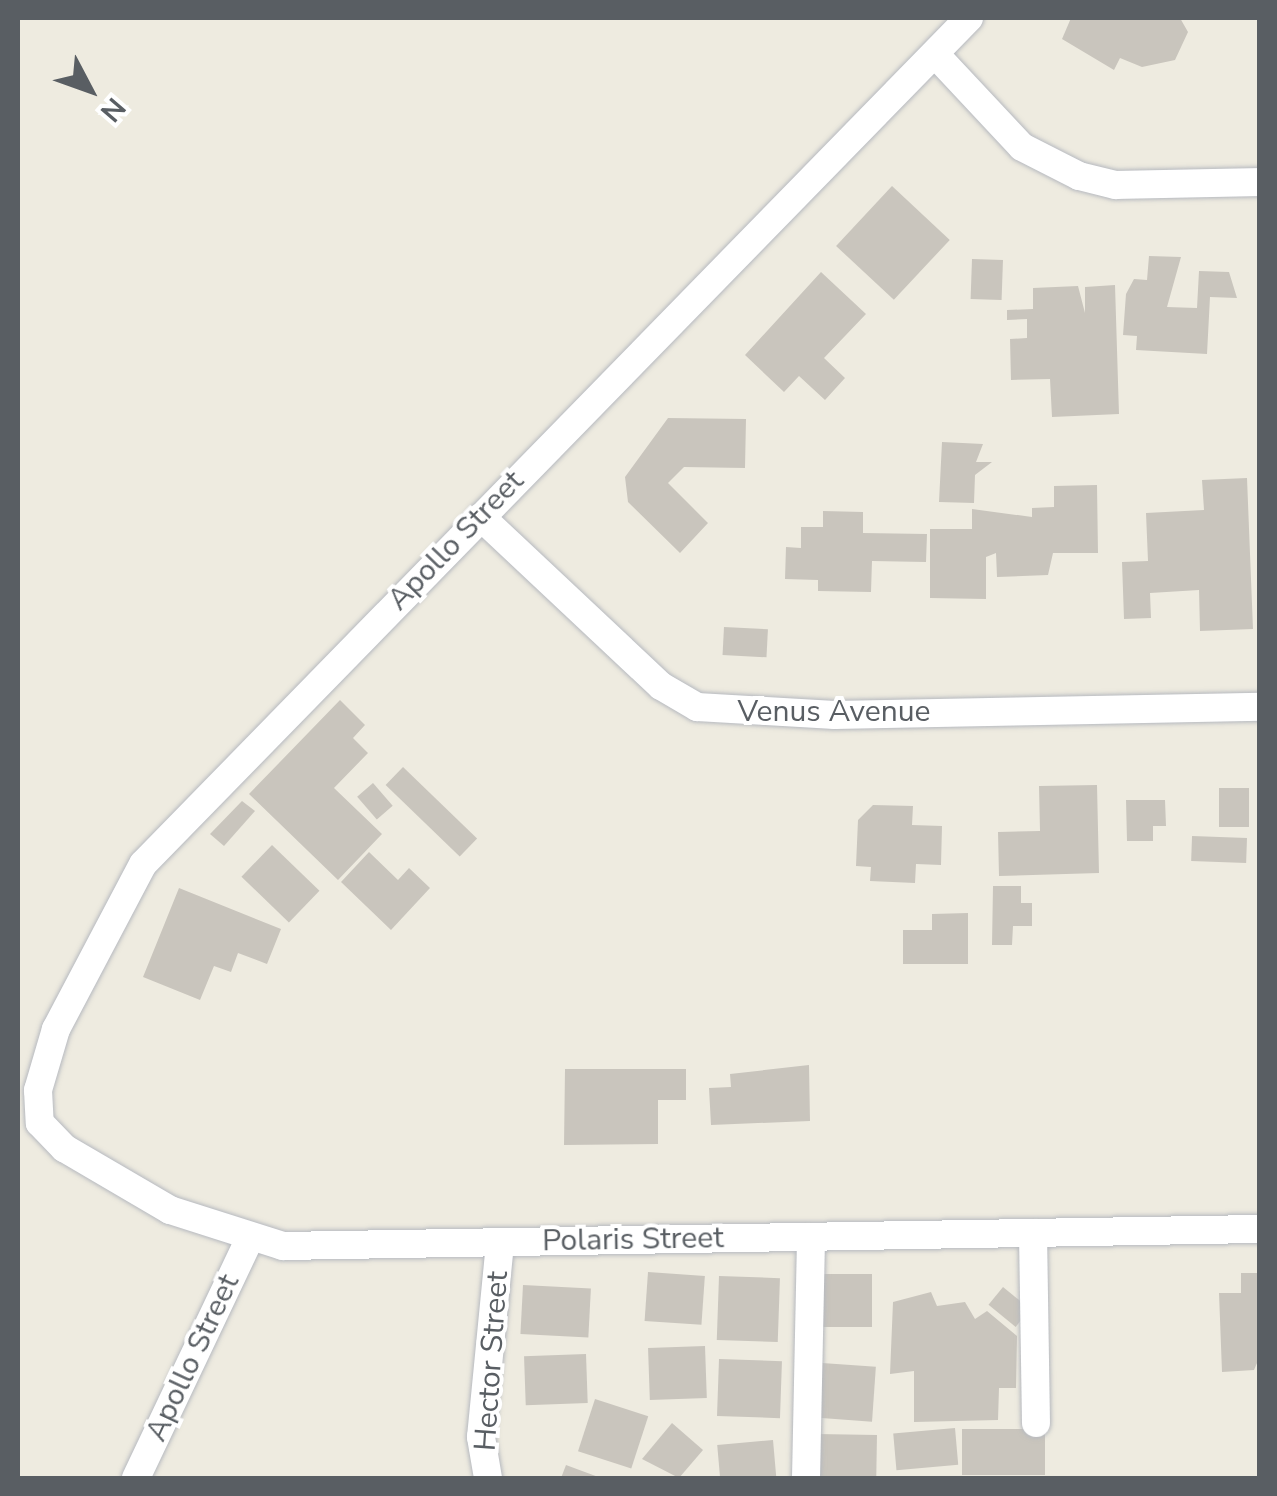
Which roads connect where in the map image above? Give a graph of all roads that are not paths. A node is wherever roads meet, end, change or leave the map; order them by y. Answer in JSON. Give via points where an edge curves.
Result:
{"nodes":[{"id":1,"x":968,"y":18,"type":"edge"},
{"id":2,"x":935,"y":54,"type":"junction"},
{"id":3,"x":1260,"y":182,"type":"edge"},
{"id":4,"x":481,"y":517,"type":"junction"},
{"id":5,"x":1260,"y":707,"type":"edge"},
{"id":6,"x":40,"y":1123,"type":"joint"},
{"id":7,"x":1260,"y":1229,"type":"edge"},
{"id":8,"x":1033,"y":1233,"type":"junction"},
{"id":9,"x":811,"y":1237,"type":"junction"},
{"id":10,"x":250,"y":1238,"type":"junction"},
{"id":11,"x":500,"y":1243,"type":"junction"},
{"id":12,"x":1036,"y":1423,"type":"dead end"},
{"id":13,"x":136,"y":1478,"type":"edge"},
{"id":14,"x":488,"y":1478,"type":"edge"},
{"id":15,"x":806,"y":1478,"type":"edge"}],
"edges":[{"from":1,"to":2,"type":"street","name":"Apollo Street"},
{"from":2,"to":3,"type":"street","via":[[1022,147],[1079,176],[1116,185]]},
{"from":2,"to":4,"type":"street","name":"Apollo Street"},
{"from":4,"to":5,"type":"street","name":"Venus Avenue","via":[[661,686],[697,707],[836,716]]},
{"from":4,"to":6,"type":"street","name":"Apollo Street","via":[[143,864],[56,1029],[38,1090]]},
{"from":6,"to":10,"type":"street","name":"Polaris Street","via":[[64,1148],[170,1210]]},
{"from":7,"to":8,"type":"street","name":"Polaris Street"},
{"from":8,"to":9,"type":"street","name":"Polaris Street"},
{"from":8,"to":12,"type":"street"},
{"from":9,"to":11,"type":"street","name":"Polaris Street"},
{"from":9,"to":15,"type":"street"},
{"from":10,"to":11,"type":"street","name":"Polaris Street","via":[[283,1246]]},
{"from":10,"to":13,"type":"street","name":"Apollo Street"},
{"from":11,"to":14,"type":"street","name":"Hector Street","via":[[481,1438]]}]}
